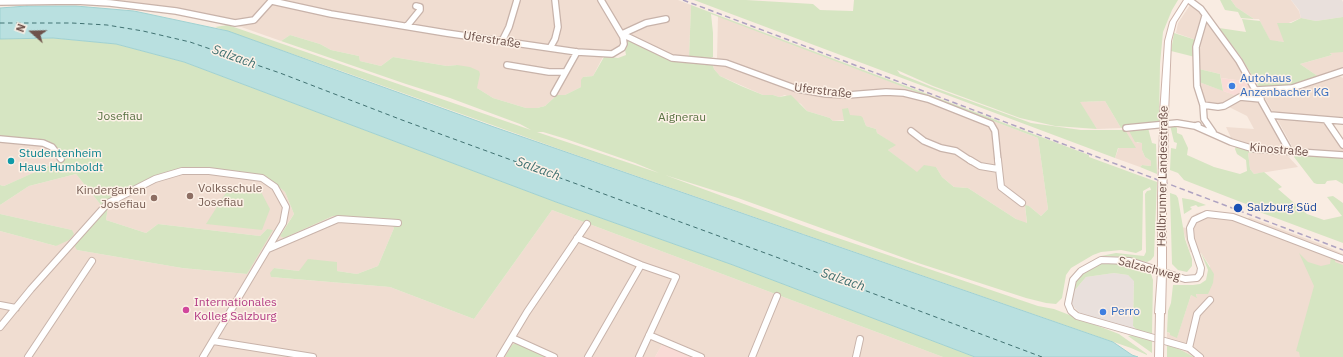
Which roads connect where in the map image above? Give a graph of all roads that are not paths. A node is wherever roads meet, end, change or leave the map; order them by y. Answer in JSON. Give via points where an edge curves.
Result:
{"nodes":[{"id":1,"x":272,"y":0,"type":"edge"},
{"id":2,"x":517,"y":0,"type":"edge"},
{"id":3,"x":554,"y":0,"type":"edge"},
{"id":4,"x":601,"y":0,"type":"edge"},
{"id":5,"x":1187,"y":1,"type":"edge"},
{"id":6,"x":0,"y":2,"type":"edge"},
{"id":7,"x":416,"y":6,"type":"dead end"},
{"id":8,"x":1204,"y":14,"type":"junction"},
{"id":9,"x":666,"y":19,"type":"dead end"},
{"id":10,"x":407,"y":26,"type":"junction"},
{"id":11,"x":622,"y":34,"type":"junction"},
{"id":12,"x":636,"y":40,"type":"junction"},
{"id":13,"x":502,"y":41,"type":"junction"},
{"id":14,"x":624,"y":44,"type":"junction"},
{"id":15,"x":550,"y":48,"type":"junction"},
{"id":16,"x":578,"y":52,"type":"junction"},
{"id":17,"x":507,"y":65,"type":"dead end"},
{"id":18,"x":565,"y":72,"type":"junction"},
{"id":19,"x":1342,"y":73,"type":"edge"},
{"id":20,"x":1256,"y":90,"type":"junction"},
{"id":21,"x":554,"y":93,"type":"dead end"},
{"id":22,"x":1261,"y":99,"type":"junction"},
{"id":23,"x":1203,"y":105,"type":"junction"},
{"id":24,"x":1270,"y":115,"type":"junction"},
{"id":25,"x":1204,"y":119,"type":"junction"},
{"id":26,"x":1326,"y":120,"type":"junction"},
{"id":27,"x":1343,"y":121,"type":"edge"},
{"id":28,"x":1195,"y":126,"type":"junction"},
{"id":29,"x":1126,"y":128,"type":"dead end"},
{"id":30,"x":911,"y":131,"type":"dead end"},
{"id":31,"x":1216,"y":134,"type":"junction"},
{"id":32,"x":0,"y":139,"type":"edge"},
{"id":33,"x":1343,"y":146,"type":"edge"},
{"id":34,"x":1290,"y":152,"type":"junction"},
{"id":35,"x":1343,"y":155,"type":"edge"},
{"id":36,"x":61,"y":158,"type":"dead end"},
{"id":37,"x":998,"y":169,"type":"junction"},
{"id":38,"x":1022,"y":203,"type":"dead end"},
{"id":39,"x":398,"y":223,"type":"dead end"},
{"id":40,"x":587,"y":224,"type":"dead end"},
{"id":41,"x":577,"y":238,"type":"junction"},
{"id":42,"x":268,"y":249,"type":"junction"},
{"id":43,"x":1343,"y":259,"type":"edge"},
{"id":44,"x":92,"y":261,"type":"dead end"},
{"id":45,"x":641,"y":265,"type":"junction"},
{"id":46,"x":1162,"y":272,"type":"junction"},
{"id":47,"x":777,"y":296,"type":"dead end"},
{"id":48,"x":1210,"y":300,"type":"dead end"},
{"id":49,"x":0,"y":305,"type":"edge"},
{"id":50,"x":16,"y":308,"type":"junction"},
{"id":51,"x":0,"y":327,"type":"edge"},
{"id":52,"x":650,"y":335,"type":"junction"},
{"id":53,"x":512,"y":338,"type":"junction"},
{"id":54,"x":860,"y":340,"type":"dead end"},
{"id":55,"x":213,"y":341,"type":"junction"},
{"id":56,"x":1189,"y":348,"type":"junction"},
{"id":57,"x":28,"y":357,"type":"edge"},
{"id":58,"x":203,"y":357,"type":"edge"},
{"id":59,"x":313,"y":357,"type":"edge"},
{"id":60,"x":500,"y":357,"type":"edge"},
{"id":61,"x":554,"y":357,"type":"edge"},
{"id":62,"x":588,"y":357,"type":"edge"},
{"id":63,"x":638,"y":357,"type":"edge"},
{"id":64,"x":701,"y":357,"type":"edge"},
{"id":65,"x":752,"y":357,"type":"edge"},
{"id":66,"x":856,"y":357,"type":"edge"},
{"id":67,"x":1159,"y":357,"type":"edge"},
{"id":68,"x":1200,"y":357,"type":"edge"}],
"edges":[{"from":1,"to":6,"type":"street","via":[[254,20],[235,23],[176,11],[110,3]]},
{"from":1,"to":10,"type":"street","name":"Uferstraße","via":[[331,14]]},
{"from":2,"to":13,"type":"street"},
{"from":3,"to":15,"type":"street","via":[[558,27]]},
{"from":4,"to":11,"type":"street"},
{"from":5,"to":8,"type":"street"},
{"from":5,"to":46,"type":"main road","name":"Hellbrunner Landesstraße","bridge":true,"via":[[1173,22],[1168,41],[1164,114]]},
{"from":7,"to":10,"type":"street","via":[[420,7],[420,10]]},
{"from":8,"to":20,"type":"street","via":[[1240,61]]},
{"from":8,"to":23,"type":"street","via":[[1196,47],[1197,86]]},
{"from":9,"to":11,"type":"street","via":[[643,24]]},
{"from":10,"to":13,"type":"street","name":"Uferstraße"},
{"from":11,"to":12,"type":"street","name":"Uferstraße"},
{"from":11,"to":14,"type":"street"},
{"from":12,"to":14,"type":"street","name":"Uferstraße","via":[[628,40]]},
{"from":12,"to":37,"type":"street","name":"Uferstraße","via":[[672,58],[722,62],[804,90],[854,95],[893,92],[933,101],[991,124],[995,131]]},
{"from":13,"to":15,"type":"street","name":"Uferstraße"},
{"from":14,"to":16,"type":"street","name":"Uferstraße","via":[[620,50],[612,54]]},
{"from":15,"to":16,"type":"street","name":"Uferstraße"},
{"from":16,"to":18,"type":"street"},
{"from":17,"to":18,"type":"street","via":[[548,72]]},
{"from":18,"to":21,"type":"street"},
{"from":19,"to":20,"type":"street","via":[[1292,88]]},
{"from":20,"to":22,"type":"street"},
{"from":22,"to":23,"type":"street","via":[[1240,97],[1224,106]]},
{"from":22,"to":24,"type":"street"},
{"from":23,"to":25,"type":"street"},
{"from":24,"to":26,"type":"street"},
{"from":24,"to":34,"type":"street"},
{"from":25,"to":28,"type":"street"},
{"from":25,"to":31,"type":"street"},
{"from":26,"to":27,"type":"street"},
{"from":26,"to":33,"type":"street"},
{"from":28,"to":29,"type":"street","name":"Kinostraße","via":[[1177,123]]},
{"from":28,"to":31,"type":"street","name":"Kinostraße"},
{"from":30,"to":37,"type":"street","via":[[924,141],[956,151],[980,166]]},
{"from":31,"to":34,"type":"street","name":"Kinostraße","via":[[1254,149]]},
{"from":32,"to":36,"type":"street","via":[[43,143],[52,147]]},
{"from":34,"to":35,"type":"street","name":"Kinostraße"},
{"from":37,"to":38,"type":"street","name":"Uferstraße","via":[[1001,188]]},
{"from":39,"to":42,"type":"street","via":[[338,219]]},
{"from":40,"to":41,"type":"street"},
{"from":41,"to":45,"type":"street"},
{"from":41,"to":53,"type":"street"},
{"from":42,"to":50,"type":"street","via":[[283,223],[286,207],[275,187],[262,178],[210,171],[182,171],[155,179],[108,203]]},
{"from":42,"to":55,"type":"street"},
{"from":43,"to":46,"type":"street","name":"Salzachweg","via":[[1242,220],[1212,213],[1197,217],[1190,228],[1191,239],[1201,264],[1199,276],[1189,279]]},
{"from":44,"to":57,"type":"street"},
{"from":45,"to":52,"type":"street","via":[[676,277],[652,325]]},
{"from":45,"to":62,"type":"street"},
{"from":46,"to":56,"type":"street","name":"Salzachweg","via":[[1130,261],[1101,260],[1081,271],[1073,280],[1069,307],[1077,316]]},
{"from":46,"to":67,"type":"main road","name":"Hellbrunner Landesstraße","bridge":true},
{"from":47,"to":65,"type":"street"},
{"from":48,"to":56,"type":"street","via":[[1197,314]]},
{"from":49,"to":50,"type":"street"},
{"from":50,"to":51,"type":"street"},
{"from":52,"to":63,"type":"street"},
{"from":52,"to":64,"type":"street"},
{"from":53,"to":60,"type":"street"},
{"from":53,"to":61,"type":"street"},
{"from":54,"to":66,"type":"street"},
{"from":55,"to":58,"type":"street"},
{"from":55,"to":59,"type":"street"},
{"from":56,"to":68,"type":"street"}]}
